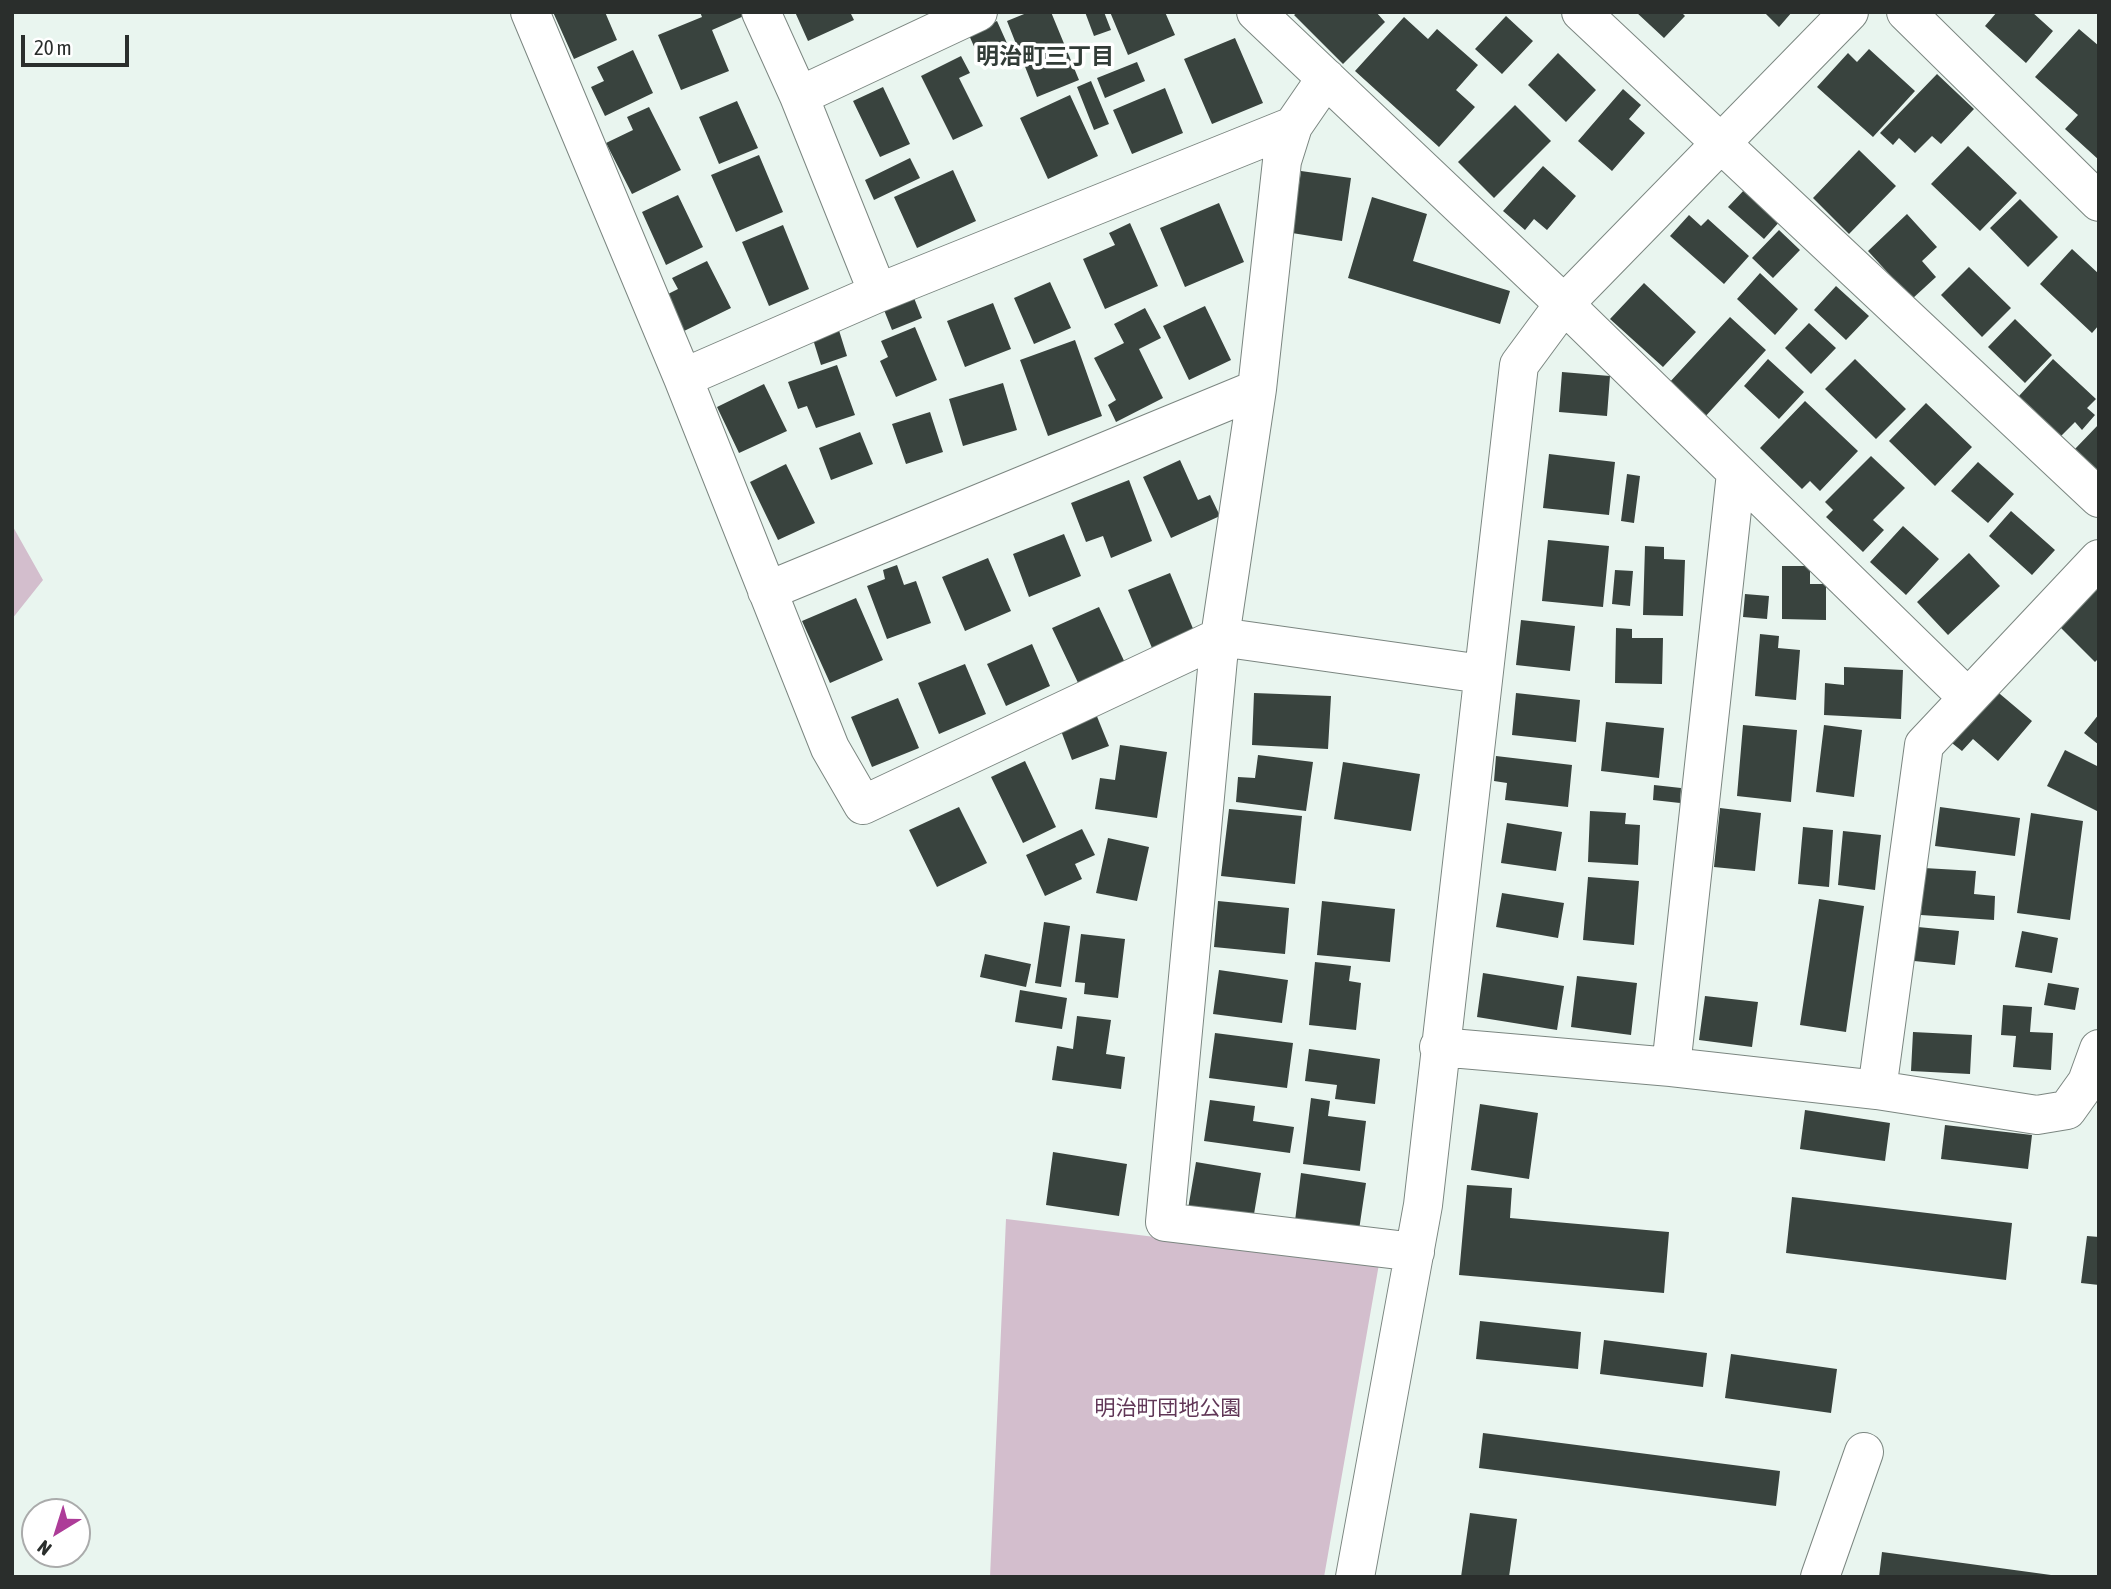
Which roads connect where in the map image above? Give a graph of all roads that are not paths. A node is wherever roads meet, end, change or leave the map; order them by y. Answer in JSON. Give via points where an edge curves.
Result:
{"nodes":[{"id":1,"x":530,"y":12,"type":"edge"},
{"id":2,"x":761,"y":12,"type":"edge"},
{"id":3,"x":978,"y":12,"type":"edge"},
{"id":4,"x":1256,"y":12,"type":"edge"},
{"id":5,"x":1581,"y":12,"type":"edge"},
{"id":6,"x":1849,"y":12,"type":"edge"},
{"id":7,"x":1906,"y":12,"type":"edge"},
{"id":8,"x":1326,"y":78,"type":"junction"},
{"id":9,"x":799,"y":96,"type":"junction"},
{"id":10,"x":1293,"y":126,"type":"junction"},
{"id":11,"x":1720,"y":145,"type":"junction"},
{"id":12,"x":2099,"y":202,"type":"edge"},
{"id":13,"x":878,"y":293,"type":"junction"},
{"id":14,"x":1564,"y":304,"type":"junction"},
{"id":15,"x":682,"y":378,"type":"junction"},
{"id":16,"x":1257,"y":389,"type":"junction"},
{"id":17,"x":1737,"y":473,"type":"junction"},
{"id":18,"x":2099,"y":498,"type":"edge"},
{"id":19,"x":2099,"y":559,"type":"edge"},
{"id":20,"x":767,"y":591,"type":"junction"},
{"id":21,"x":1220,"y":636,"type":"junction"},
{"id":22,"x":1482,"y":674,"type":"junction"},
{"id":23,"x":1967,"y":697,"type":"junction"},
{"id":24,"x":1439,"y":1047,"type":"junction"},
{"id":25,"x":2099,"y":1049,"type":"edge"},
{"id":26,"x":1671,"y":1067,"type":"junction"},
{"id":27,"x":1877,"y":1090,"type":"junction"},
{"id":28,"x":1415,"y":1252,"type":"junction"},
{"id":29,"x":1864,"y":1452,"type":"dead end"},
{"id":30,"x":1355,"y":1577,"type":"edge"},
{"id":31,"x":1820,"y":1577,"type":"edge"}],
"edges":[{"from":1,"to":15,"type":"street"},
{"from":2,"to":9,"type":"street"},
{"from":3,"to":9,"type":"street"},
{"from":4,"to":8,"type":"street"},
{"from":5,"to":11,"type":"street"},
{"from":6,"to":11,"type":"street"},
{"from":7,"to":12,"type":"street"},
{"from":8,"to":10,"type":"street"},
{"from":8,"to":14,"type":"street"},
{"from":9,"to":13,"type":"street"},
{"from":10,"to":13,"type":"street"},
{"from":10,"to":16,"type":"street","via":[[1282,161]]},
{"from":11,"to":14,"type":"street"},
{"from":11,"to":18,"type":"street"},
{"from":13,"to":15,"type":"street"},
{"from":14,"to":17,"type":"street"},
{"from":14,"to":22,"type":"street","via":[[1519,365]]},
{"from":15,"to":20,"type":"street"},
{"from":16,"to":20,"type":"street"},
{"from":16,"to":21,"type":"street"},
{"from":17,"to":23,"type":"street"},
{"from":17,"to":26,"type":"street"},
{"from":19,"to":23,"type":"street"},
{"from":20,"to":21,"type":"street","via":[[830,748],[863,806]]},
{"from":21,"to":22,"type":"street"},
{"from":21,"to":28,"type":"street","via":[[1165,1222]]},
{"from":22,"to":24,"type":"street"},
{"from":23,"to":27,"type":"street","via":[[1924,745]]},
{"from":24,"to":26,"type":"street"},
{"from":24,"to":28,"type":"street"},
{"from":25,"to":27,"type":"street","via":[[2087,1082],[2067,1110],[2037,1115]]},
{"from":26,"to":27,"type":"street"},
{"from":28,"to":30,"type":"street"},
{"from":29,"to":31,"type":"street"}]}
